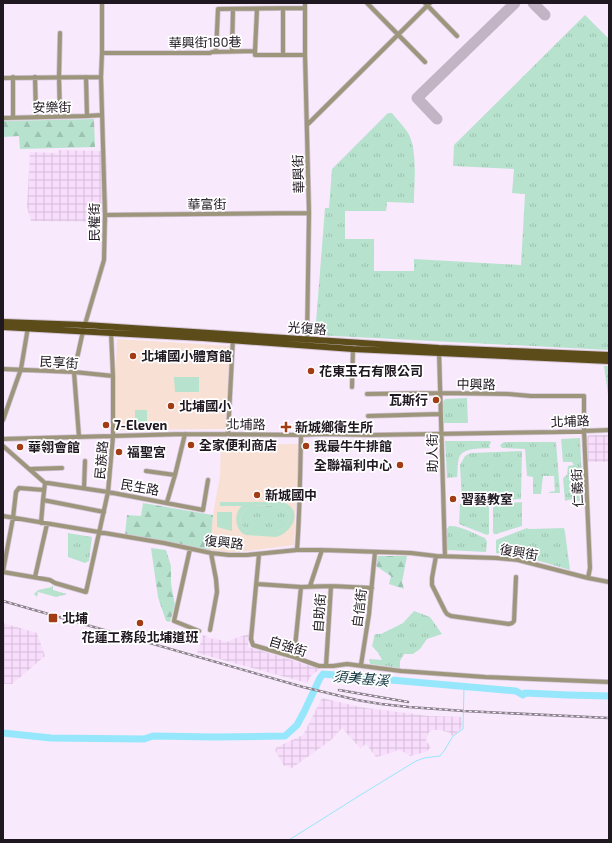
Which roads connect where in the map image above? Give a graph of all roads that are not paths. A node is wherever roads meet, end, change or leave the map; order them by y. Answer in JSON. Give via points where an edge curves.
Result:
{"nodes":[{"id":1,"x":102,"y":3,"type":"edge"},
{"id":2,"x":305,"y":3,"type":"edge"},
{"id":3,"x":367,"y":3,"type":"edge"},
{"id":4,"x":427,"y":4,"type":"edge"},
{"id":5,"x":305,"y":8,"type":"junction"},
{"id":6,"x":233,"y":9,"type":"junction"},
{"id":7,"x":257,"y":9,"type":"junction"},
{"id":8,"x":283,"y":9,"type":"junction"},
{"id":9,"x":60,"y":33,"type":"dead end"},
{"id":10,"x":398,"y":34,"type":"junction"},
{"id":11,"x":457,"y":36,"type":"dead end"},
{"id":12,"x":232,"y":51,"type":"junction"},
{"id":13,"x":255,"y":51,"type":"junction"},
{"id":14,"x":216,"y":52,"type":"junction"},
{"id":15,"x":102,"y":53,"type":"junction"},
{"id":16,"x":283,"y":55,"type":"junction"},
{"id":17,"x":305,"y":55,"type":"junction"},
{"id":18,"x":426,"y":62,"type":"dead end"},
{"id":19,"x":35,"y":77,"type":"junction"},
{"id":20,"x":59,"y":77,"type":"junction"},
{"id":21,"x":86,"y":77,"type":"junction"},
{"id":22,"x":101,"y":77,"type":"junction"},
{"id":23,"x":3,"y":78,"type":"edge"},
{"id":24,"x":13,"y":78,"type":"junction"},
{"id":25,"x":102,"y":115,"type":"junction"},
{"id":26,"x":60,"y":116,"type":"junction"},
{"id":27,"x":87,"y":116,"type":"junction"},
{"id":28,"x":36,"y":117,"type":"junction"},
{"id":29,"x":3,"y":118,"type":"edge"},
{"id":30,"x":13,"y":118,"type":"junction"},
{"id":31,"x":307,"y":125,"type":"junction"},
{"id":32,"x":309,"y":213,"type":"junction"},
{"id":33,"x":104,"y":215,"type":"junction"},
{"id":34,"x":3,"y":322,"type":"edge"},
{"id":35,"x":28,"y":325,"type":"junction"},
{"id":36,"x":3,"y":327,"type":"edge"},
{"id":37,"x":84,"y":328,"type":"junction"},
{"id":38,"x":111,"y":330,"type":"junction"},
{"id":39,"x":233,"y":338,"type":"junction"},
{"id":40,"x":307,"y":342,"type":"junction"},
{"id":41,"x":353,"y":349,"type":"junction"},
{"id":42,"x":439,"y":351,"type":"junction"},
{"id":43,"x":609,"y":356,"type":"edge"},
{"id":44,"x":609,"y":361,"type":"edge"},
{"id":45,"x":3,"y":369,"type":"edge"},
{"id":46,"x":22,"y":369,"type":"junction"},
{"id":47,"x":74,"y":372,"type":"junction"},
{"id":48,"x":113,"y":376,"type":"junction"},
{"id":49,"x":352,"y":387,"type":"dead end"},
{"id":50,"x":440,"y":393,"type":"junction"},
{"id":51,"x":367,"y":394,"type":"dead end"},
{"id":52,"x":584,"y":396,"type":"joint"},
{"id":53,"x":441,"y":414,"type":"junction"},
{"id":54,"x":368,"y":416,"type":"dead end"},
{"id":55,"x":3,"y":420,"type":"edge"},
{"id":56,"x":584,"y":430,"type":"junction"},
{"id":57,"x":609,"y":430,"type":"edge"},
{"id":58,"x":185,"y":434,"type":"junction"},
{"id":59,"x":228,"y":434,"type":"junction"},
{"id":60,"x":442,"y":434,"type":"junction"},
{"id":61,"x":301,"y":435,"type":"junction"},
{"id":62,"x":113,"y":436,"type":"junction"},
{"id":63,"x":79,"y":437,"type":"junction"},
{"id":64,"x":3,"y":440,"type":"edge"},
{"id":65,"x":3,"y":446,"type":"edge"},
{"id":66,"x":85,"y":461,"type":"dead end"},
{"id":67,"x":62,"y":468,"type":"dead end"},
{"id":68,"x":31,"y":469,"type":"junction"},
{"id":69,"x":146,"y":471,"type":"dead end"},
{"id":70,"x":175,"y":475,"type":"junction"},
{"id":71,"x":208,"y":480,"type":"dead end"},
{"id":72,"x":45,"y":483,"type":"junction"},
{"id":73,"x":84,"y":488,"type":"junction"},
{"id":74,"x":44,"y":490,"type":"junction"},
{"id":75,"x":108,"y":492,"type":"junction"},
{"id":76,"x":42,"y":500,"type":"junction"},
{"id":77,"x":167,"y":502,"type":"junction"},
{"id":78,"x":104,"y":512,"type":"junction"},
{"id":79,"x":3,"y":516,"type":"edge"},
{"id":80,"x":13,"y":518,"type":"junction"},
{"id":81,"x":41,"y":523,"type":"junction"},
{"id":82,"x":47,"y":524,"type":"junction"},
{"id":83,"x":100,"y":532,"type":"junction"},
{"id":84,"x":190,"y":549,"type":"junction"},
{"id":85,"x":297,"y":550,"type":"junction"},
{"id":86,"x":322,"y":550,"type":"junction"},
{"id":87,"x":375,"y":552,"type":"junction"},
{"id":88,"x":211,"y":553,"type":"junction"},
{"id":89,"x":259,"y":554,"type":"junction"},
{"id":90,"x":436,"y":556,"type":"junction"},
{"id":91,"x":445,"y":556,"type":"junction"},
{"id":92,"x":3,"y":572,"type":"edge"},
{"id":93,"x":36,"y":577,"type":"junction"},
{"id":94,"x":516,"y":577,"type":"dead end"},
{"id":95,"x":588,"y":578,"type":"junction"},
{"id":96,"x":609,"y":582,"type":"edge"},
{"id":97,"x":257,"y":584,"type":"junction"},
{"id":98,"x":301,"y":586,"type":"junction"},
{"id":99,"x":310,"y":586,"type":"junction"},
{"id":100,"x":331,"y":586,"type":"junction"},
{"id":101,"x":372,"y":588,"type":"junction"},
{"id":102,"x":210,"y":630,"type":"dead end"},
{"id":103,"x":199,"y":631,"type":"dead end"},
{"id":104,"x":294,"y":657,"type":"junction"},
{"id":105,"x":361,"y":665,"type":"junction"},
{"id":106,"x":326,"y":666,"type":"junction"},
{"id":107,"x":609,"y":682,"type":"edge"}],
"edges":[{"from":1,"to":15,"type":"street","name":"民權街"},
{"from":2,"to":5,"type":"street","name":"華興街"},
{"from":3,"to":10,"type":"street"},
{"from":4,"to":10,"type":"street"},
{"from":4,"to":11,"type":"street"},
{"from":5,"to":8,"type":"street"},
{"from":5,"to":17,"type":"street","name":"華興街"},
{"from":6,"to":7,"type":"street"},
{"from":6,"to":12,"type":"street"},
{"from":6,"to":14,"type":"street","via":[[218,9]]},
{"from":7,"to":8,"type":"street"},
{"from":7,"to":13,"type":"street"},
{"from":8,"to":16,"type":"street"},
{"from":9,"to":20,"type":"street"},
{"from":10,"to":18,"type":"street"},
{"from":10,"to":31,"type":"street"},
{"from":12,"to":13,"type":"street","name":"華興街180巷"},
{"from":12,"to":14,"type":"street","name":"華興街180巷"},
{"from":13,"to":16,"type":"street","name":"華興街180巷","via":[[255,55]]},
{"from":14,"to":15,"type":"street","name":"華興街180巷"},
{"from":15,"to":22,"type":"street","name":"民權街"},
{"from":16,"to":17,"type":"street","name":"華興街180巷"},
{"from":17,"to":31,"type":"street","name":"華興街"},
{"from":19,"to":20,"type":"street"},
{"from":19,"to":24,"type":"street"},
{"from":19,"to":28,"type":"street"},
{"from":20,"to":21,"type":"street"},
{"from":20,"to":26,"type":"street"},
{"from":21,"to":22,"type":"street"},
{"from":21,"to":27,"type":"street"},
{"from":22,"to":25,"type":"street","name":"民權街"},
{"from":23,"to":24,"type":"street"},
{"from":24,"to":30,"type":"street"},
{"from":25,"to":27,"type":"street","name":"安樂街"},
{"from":25,"to":33,"type":"street","name":"民權街"},
{"from":26,"to":27,"type":"street","name":"安樂街"},
{"from":26,"to":28,"type":"street","name":"安樂街"},
{"from":28,"to":30,"type":"street","name":"安樂街"},
{"from":29,"to":30,"type":"street","name":"安樂街"},
{"from":31,"to":32,"type":"street","name":"華興街"},
{"from":32,"to":33,"type":"street","name":"華富街"},
{"from":32,"to":40,"type":"street","name":"華興街"},
{"from":33,"to":37,"type":"street","name":"民權街","via":[[104,260]]},
{"from":34,"to":35,"type":"main road","name":"光復路"},
{"from":35,"to":36,"type":"main road","name":"光復路"},
{"from":35,"to":37,"type":"main road","name":"光復路"},
{"from":35,"to":46,"type":"street"},
{"from":37,"to":38,"type":"main road","name":"光復路"},
{"from":37,"to":47,"type":"street","name":"民權街"},
{"from":38,"to":39,"type":"main road","name":"光復路"},
{"from":38,"to":48,"type":"street","name":"民族路"},
{"from":39,"to":40,"type":"main road","name":"光復路"},
{"from":39,"to":59,"type":"street"},
{"from":40,"to":41,"type":"main road","name":"光復路"},
{"from":40,"to":42,"type":"main road","name":"光復路"},
{"from":41,"to":42,"type":"main road","name":"光復路"},
{"from":41,"to":49,"type":"street"},
{"from":42,"to":43,"type":"main road","name":"光復路"},
{"from":42,"to":44,"type":"main road","name":"光復路"},
{"from":42,"to":50,"type":"street","name":"助人街"},
{"from":45,"to":46,"type":"street","name":"民享街"},
{"from":46,"to":47,"type":"street","name":"民享街"},
{"from":46,"to":55,"type":"street"},
{"from":47,"to":48,"type":"street","name":"民享街"},
{"from":47,"to":63,"type":"street","name":"民權街"},
{"from":48,"to":62,"type":"street","name":"民族路"},
{"from":50,"to":51,"type":"street","name":"中興路"},
{"from":50,"to":52,"type":"street","name":"中興路"},
{"from":50,"to":53,"type":"street","name":"助人街"},
{"from":52,"to":56,"type":"street","name":"仁義街"},
{"from":53,"to":54,"type":"street"},
{"from":53,"to":60,"type":"street","name":"助人街"},
{"from":56,"to":57,"type":"street","name":"北埔路"},
{"from":56,"to":60,"type":"street","name":"北埔路"},
{"from":56,"to":95,"type":"street","name":"仁義街","via":[[590,568]]},
{"from":58,"to":59,"type":"street","name":"北埔路"},
{"from":58,"to":62,"type":"street","name":"北埔路"},
{"from":58,"to":70,"type":"street"},
{"from":59,"to":61,"type":"street","name":"北埔路"},
{"from":60,"to":61,"type":"street","name":"北埔路"},
{"from":60,"to":91,"type":"street","name":"助人街"},
{"from":61,"to":85,"type":"street"},
{"from":62,"to":63,"type":"street","name":"北埔路"},
{"from":62,"to":75,"type":"street","name":"民族路"},
{"from":63,"to":64,"type":"street","name":"北埔路"},
{"from":65,"to":68,"type":"street"},
{"from":66,"to":73,"type":"street"},
{"from":67,"to":68,"type":"street"},
{"from":68,"to":72,"type":"street"},
{"from":69,"to":70,"type":"street"},
{"from":70,"to":77,"type":"street"},
{"from":71,"to":77,"type":"street","name":"民生路","via":[[203,510]]},
{"from":72,"to":73,"type":"street","name":"民生路"},
{"from":72,"to":74,"type":"street"},
{"from":73,"to":75,"type":"street","name":"民生路"},
{"from":74,"to":76,"type":"street"},
{"from":74,"to":80,"type":"street","via":[[19,488],[16,492]]},
{"from":75,"to":77,"type":"street","name":"民生路"},
{"from":75,"to":78,"type":"street","name":"民族路"},
{"from":76,"to":78,"type":"street"},
{"from":76,"to":81,"type":"street"},
{"from":78,"to":83,"type":"street","name":"民族路"},
{"from":79,"to":80,"type":"street","name":"復興路"},
{"from":80,"to":81,"type":"street","name":"復興路"},
{"from":80,"to":92,"type":"street"},
{"from":81,"to":82,"type":"street","name":"復興路"},
{"from":82,"to":83,"type":"street","name":"復興路"},
{"from":82,"to":93,"type":"street"},
{"from":83,"to":84,"type":"street","name":"復興路"},
{"from":83,"to":93,"type":"street","name":"民族路","via":[[86,592]]},
{"from":84,"to":88,"type":"street","name":"復興路"},
{"from":84,"to":103,"type":"street","via":[[174,621]]},
{"from":85,"to":86,"type":"street","name":"復興路"},
{"from":85,"to":89,"type":"street","name":"復興路"},
{"from":86,"to":87,"type":"street","name":"復興路"},
{"from":86,"to":99,"type":"street"},
{"from":87,"to":90,"type":"street","name":"復興路"},
{"from":87,"to":101,"type":"street","name":"自信街"},
{"from":88,"to":89,"type":"street","name":"復興路"},
{"from":88,"to":102,"type":"street","via":[[217,592]]},
{"from":89,"to":97,"type":"street","name":"自強街"},
{"from":90,"to":91,"type":"street","name":"復興路"},
{"from":90,"to":94,"type":"street","via":[[432,585],[445,611],[451,616],[512,623]]},
{"from":91,"to":95,"type":"street","name":"復興街","via":[[506,558]]},
{"from":92,"to":93,"type":"street"},
{"from":95,"to":96,"type":"street","name":"復興街"},
{"from":97,"to":98,"type":"street"},
{"from":97,"to":104,"type":"street","name":"自強街","via":[[252,645]]},
{"from":98,"to":99,"type":"street"},
{"from":98,"to":104,"type":"street"},
{"from":99,"to":100,"type":"street"},
{"from":100,"to":101,"type":"street"},
{"from":100,"to":106,"type":"street","name":"自助街"},
{"from":101,"to":105,"type":"street","name":"自信街"},
{"from":104,"to":106,"type":"street","name":"自強街"},
{"from":105,"to":106,"type":"street","name":"自強街"},
{"from":105,"to":107,"type":"street","name":"自強街","via":[[401,671],[485,677]]}]}
